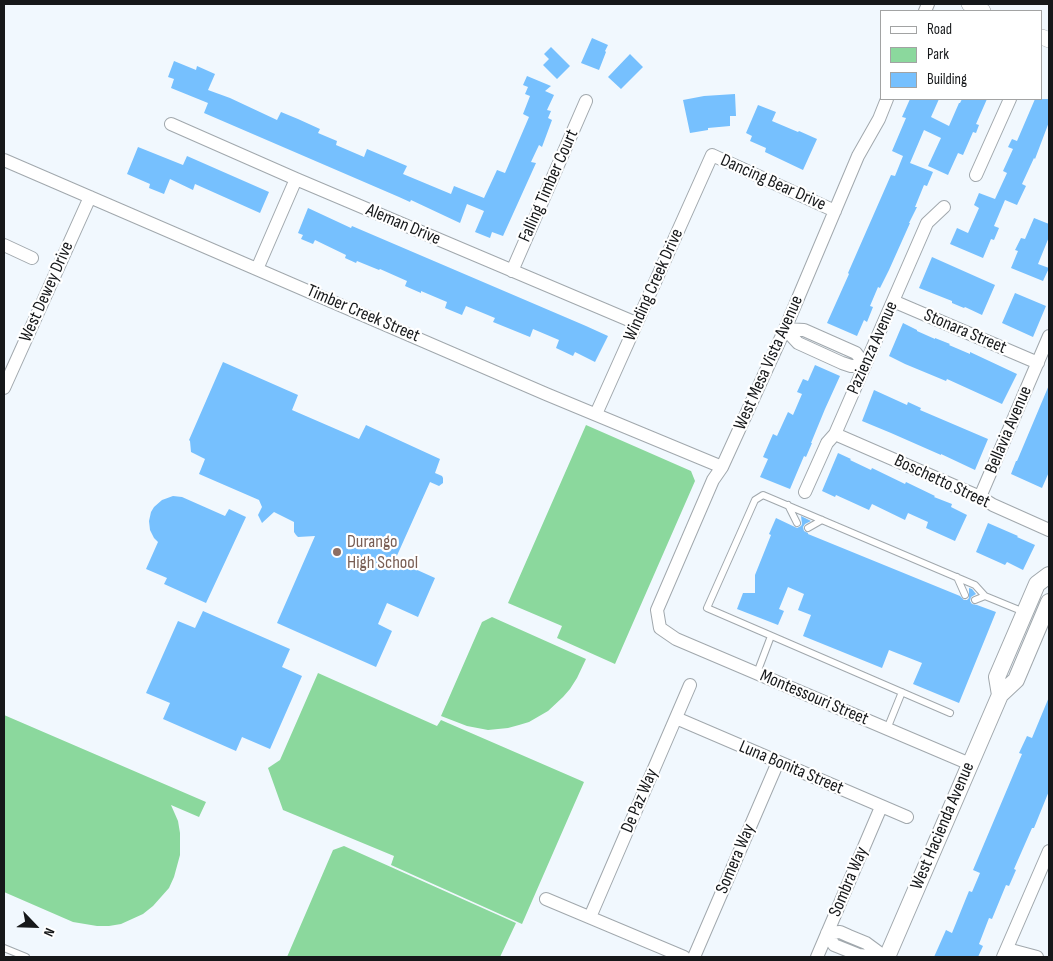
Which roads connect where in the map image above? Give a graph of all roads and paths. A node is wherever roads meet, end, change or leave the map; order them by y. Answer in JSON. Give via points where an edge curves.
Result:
{"nodes":[{"id":1,"x":969,"y":4,"type":"edge"},
{"id":2,"x":980,"y":10,"type":"edge"},
{"id":3,"x":887,"y":100,"type":"edge"},
{"id":4,"x":1010,"y":100,"type":"edge"},
{"id":5,"x":586,"y":101,"type":"dead end"},
{"id":6,"x":171,"y":124,"type":"dead end"},
{"id":7,"x":712,"y":155,"type":"joint"},
{"id":8,"x":4,"y":160,"type":"edge"},
{"id":9,"x":976,"y":175,"type":"dead end"},
{"id":10,"x":296,"y":179,"type":"junction"},
{"id":11,"x":90,"y":197,"type":"junction"},
{"id":12,"x":944,"y":207,"type":"dead end"},
{"id":13,"x":835,"y":211,"type":"junction"},
{"id":14,"x":4,"y":245,"type":"edge"},
{"id":15,"x":32,"y":258,"type":"dead end"},
{"id":16,"x":257,"y":268,"type":"junction"},
{"id":17,"x":512,"y":271,"type":"junction"},
{"id":18,"x":893,"y":301,"type":"junction"},
{"id":19,"x":636,"y":323,"type":"junction"},
{"id":20,"x":785,"y":329,"type":"junction"},
{"id":21,"x":1049,"y":336,"type":"edge"},
{"id":22,"x":1038,"y":363,"type":"junction"},
{"id":23,"x":865,"y":364,"type":"junction"},
{"id":24,"x":4,"y":388,"type":"edge"},
{"id":25,"x":596,"y":414,"type":"junction"},
{"id":26,"x":835,"y":434,"type":"junction"},
{"id":27,"x":722,"y":467,"type":"junction"},
{"id":28,"x":805,"y":492,"type":"dead end"},
{"id":29,"x":980,"y":496,"type":"junction"},
{"id":30,"x":788,"y":505,"type":"junction"},
{"id":31,"x":822,"y":520,"type":"junction"},
{"id":32,"x":797,"y":523,"type":"dead end"},
{"id":33,"x":808,"y":528,"type":"dead end"},
{"id":34,"x":1045,"y":528,"type":"edge"},
{"id":35,"x":1049,"y":575,"type":"edge"},
{"id":36,"x":957,"y":577,"type":"junction"},
{"id":37,"x":965,"y":595,"type":"dead end"},
{"id":38,"x":985,"y":596,"type":"junction"},
{"id":39,"x":976,"y":600,"type":"dead end"},
{"id":40,"x":1049,"y":602,"type":"edge"},
{"id":41,"x":1024,"y":615,"type":"junction"},
{"id":42,"x":660,"y":628,"type":"joint"},
{"id":43,"x":771,"y":636,"type":"junction"},
{"id":44,"x":757,"y":673,"type":"junction"},
{"id":45,"x":1016,"y":680,"type":"junction"},
{"id":46,"x":690,"y":686,"type":"dead end"},
{"id":47,"x":902,"y":692,"type":"junction"},
{"id":48,"x":1000,"y":695,"type":"junction"},
{"id":49,"x":950,"y":712,"type":"dead end"},
{"id":50,"x":676,"y":718,"type":"junction"},
{"id":51,"x":887,"y":729,"type":"junction"},
{"id":52,"x":778,"y":762,"type":"junction"},
{"id":53,"x":970,"y":764,"type":"junction"},
{"id":54,"x":881,"y":807,"type":"junction"},
{"id":55,"x":907,"y":818,"type":"dead end"},
{"id":56,"x":1049,"y":851,"type":"edge"},
{"id":57,"x":546,"y":899,"type":"dead end"},
{"id":58,"x":590,"y":917,"type":"junction"},
{"id":59,"x":827,"y":933,"type":"junction"},
{"id":60,"x":854,"y":938,"type":"junction"},
{"id":61,"x":4,"y":948,"type":"edge"},
{"id":62,"x":848,"y":951,"type":"junction"},
{"id":63,"x":1005,"y":953,"type":"edge"},
{"id":64,"x":26,"y":957,"type":"edge"},
{"id":65,"x":684,"y":957,"type":"edge"},
{"id":66,"x":694,"y":957,"type":"edge"},
{"id":67,"x":817,"y":957,"type":"edge"},
{"id":68,"x":877,"y":957,"type":"edge"},
{"id":69,"x":886,"y":957,"type":"edge"},
{"id":70,"x":1037,"y":957,"type":"edge"}],
"edges":[{"from":1,"to":2,"type":"street"},
{"from":3,"to":13,"type":"street","name":"West Mesa Vista Avenue"},
{"from":4,"to":9,"type":"street"},
{"from":5,"to":17,"type":"street","name":"Falling Timber Court"},
{"from":6,"to":10,"type":"street","name":"Aleman Drive"},
{"from":7,"to":13,"type":"street","name":"Dancing Bear Drive"},
{"from":7,"to":19,"type":"street","name":"Winding Creek Drive"},
{"from":8,"to":11,"type":"street","name":"Timber Creek Street"},
{"from":10,"to":16,"type":"street"},
{"from":10,"to":17,"type":"street","name":"Aleman Drive"},
{"from":11,"to":16,"type":"street","name":"Timber Creek Street"},
{"from":11,"to":24,"type":"street","name":"West Dewey Drive"},
{"from":12,"to":18,"type":"street","name":"Pazienza Avenue","via":[[927,223]]},
{"from":13,"to":20,"type":"street","name":"West Mesa Vista Avenue"},
{"from":14,"to":15,"type":"street"},
{"from":16,"to":25,"type":"street","name":"Timber Creek Street"},
{"from":17,"to":19,"type":"street","name":"Aleman Drive"},
{"from":18,"to":22,"type":"street","name":"Stonara Street"},
{"from":18,"to":23,"type":"street","name":"Pazienza Avenue"},
{"from":19,"to":25,"type":"street","name":"Winding Creek Drive"},
{"from":20,"to":23,"type":"street","via":[[804,330],[856,353]]},
{"from":20,"to":27,"type":"street","name":"West Mesa Vista Avenue"},
{"from":21,"to":22,"type":"street","name":"Bellavia Avenue"},
{"from":22,"to":29,"type":"street","name":"Bellavia Avenue"},
{"from":23,"to":26,"type":"street","name":"Pazienza Avenue"},
{"from":25,"to":27,"type":"street","name":"Timber Creek Street"},
{"from":26,"to":28,"type":"street","name":"Pazienza Avenue","via":[[827,443]]},
{"from":26,"to":29,"type":"street","name":"Boschetto Street"},
{"from":27,"to":42,"type":"street","name":"West Mesa Vista Avenue","via":[[713,480],[657,610]]},
{"from":29,"to":34,"type":"street","name":"Boschetto Street","via":[[993,506]]},
{"from":30,"to":31,"type":"lane"},
{"from":30,"to":32,"type":"lane"},
{"from":30,"to":43,"type":"lane","via":[[763,494],[755,500],[707,608]]},
{"from":31,"to":33,"type":"lane"},
{"from":31,"to":36,"type":"lane"},
{"from":35,"to":41,"type":"main road","name":"West Hacienda Avenue","via":[[1037,584]]},
{"from":36,"to":37,"type":"lane"},
{"from":36,"to":38,"type":"lane","via":[[975,585]]},
{"from":38,"to":39,"type":"lane"},
{"from":38,"to":41,"type":"lane"},
{"from":40,"to":45,"type":"main road","name":"West Hacienda Avenue"},
{"from":41,"to":45,"type":"main road","via":[[1028,629],[1020,648]]},
{"from":41,"to":48,"type":"main road","name":"West Hacienda Avenue","via":[[997,677]]},
{"from":42,"to":44,"type":"street","name":"Montessouri Street","via":[[676,639]]},
{"from":43,"to":44,"type":"lane"},
{"from":43,"to":47,"type":"lane"},
{"from":44,"to":51,"type":"street","name":"Montessouri Street"},
{"from":45,"to":48,"type":"main road","name":"West Hacienda Avenue"},
{"from":46,"to":50,"type":"street","name":"De Paz Way"},
{"from":47,"to":49,"type":"lane"},
{"from":47,"to":51,"type":"lane"},
{"from":48,"to":53,"type":"main road","name":"West Hacienda Avenue"},
{"from":50,"to":52,"type":"street","name":"Luna Bonita Street"},
{"from":50,"to":58,"type":"street","name":"De Paz Way"},
{"from":51,"to":53,"type":"street","name":"Montessouri Street"},
{"from":52,"to":54,"type":"street","name":"Luna Bonita Street"},
{"from":52,"to":66,"type":"street","name":"Somera Way"},
{"from":53,"to":69,"type":"main road","name":"West Hacienda Avenue"},
{"from":54,"to":55,"type":"street","name":"Luna Bonita Street"},
{"from":54,"to":59,"type":"street","name":"Sombra Way"},
{"from":56,"to":63,"type":"street"},
{"from":57,"to":58,"type":"street"},
{"from":58,"to":65,"type":"street"},
{"from":59,"to":60,"type":"street","via":[[840,932]]},
{"from":59,"to":62,"type":"street","via":[[834,945]]},
{"from":59,"to":67,"type":"street","name":"Sombra Way"},
{"from":60,"to":62,"type":"lane"},
{"from":60,"to":69,"type":"street"},
{"from":61,"to":64,"type":"lane"},
{"from":62,"to":68,"type":"street"},
{"from":63,"to":70,"type":"street"}]}
